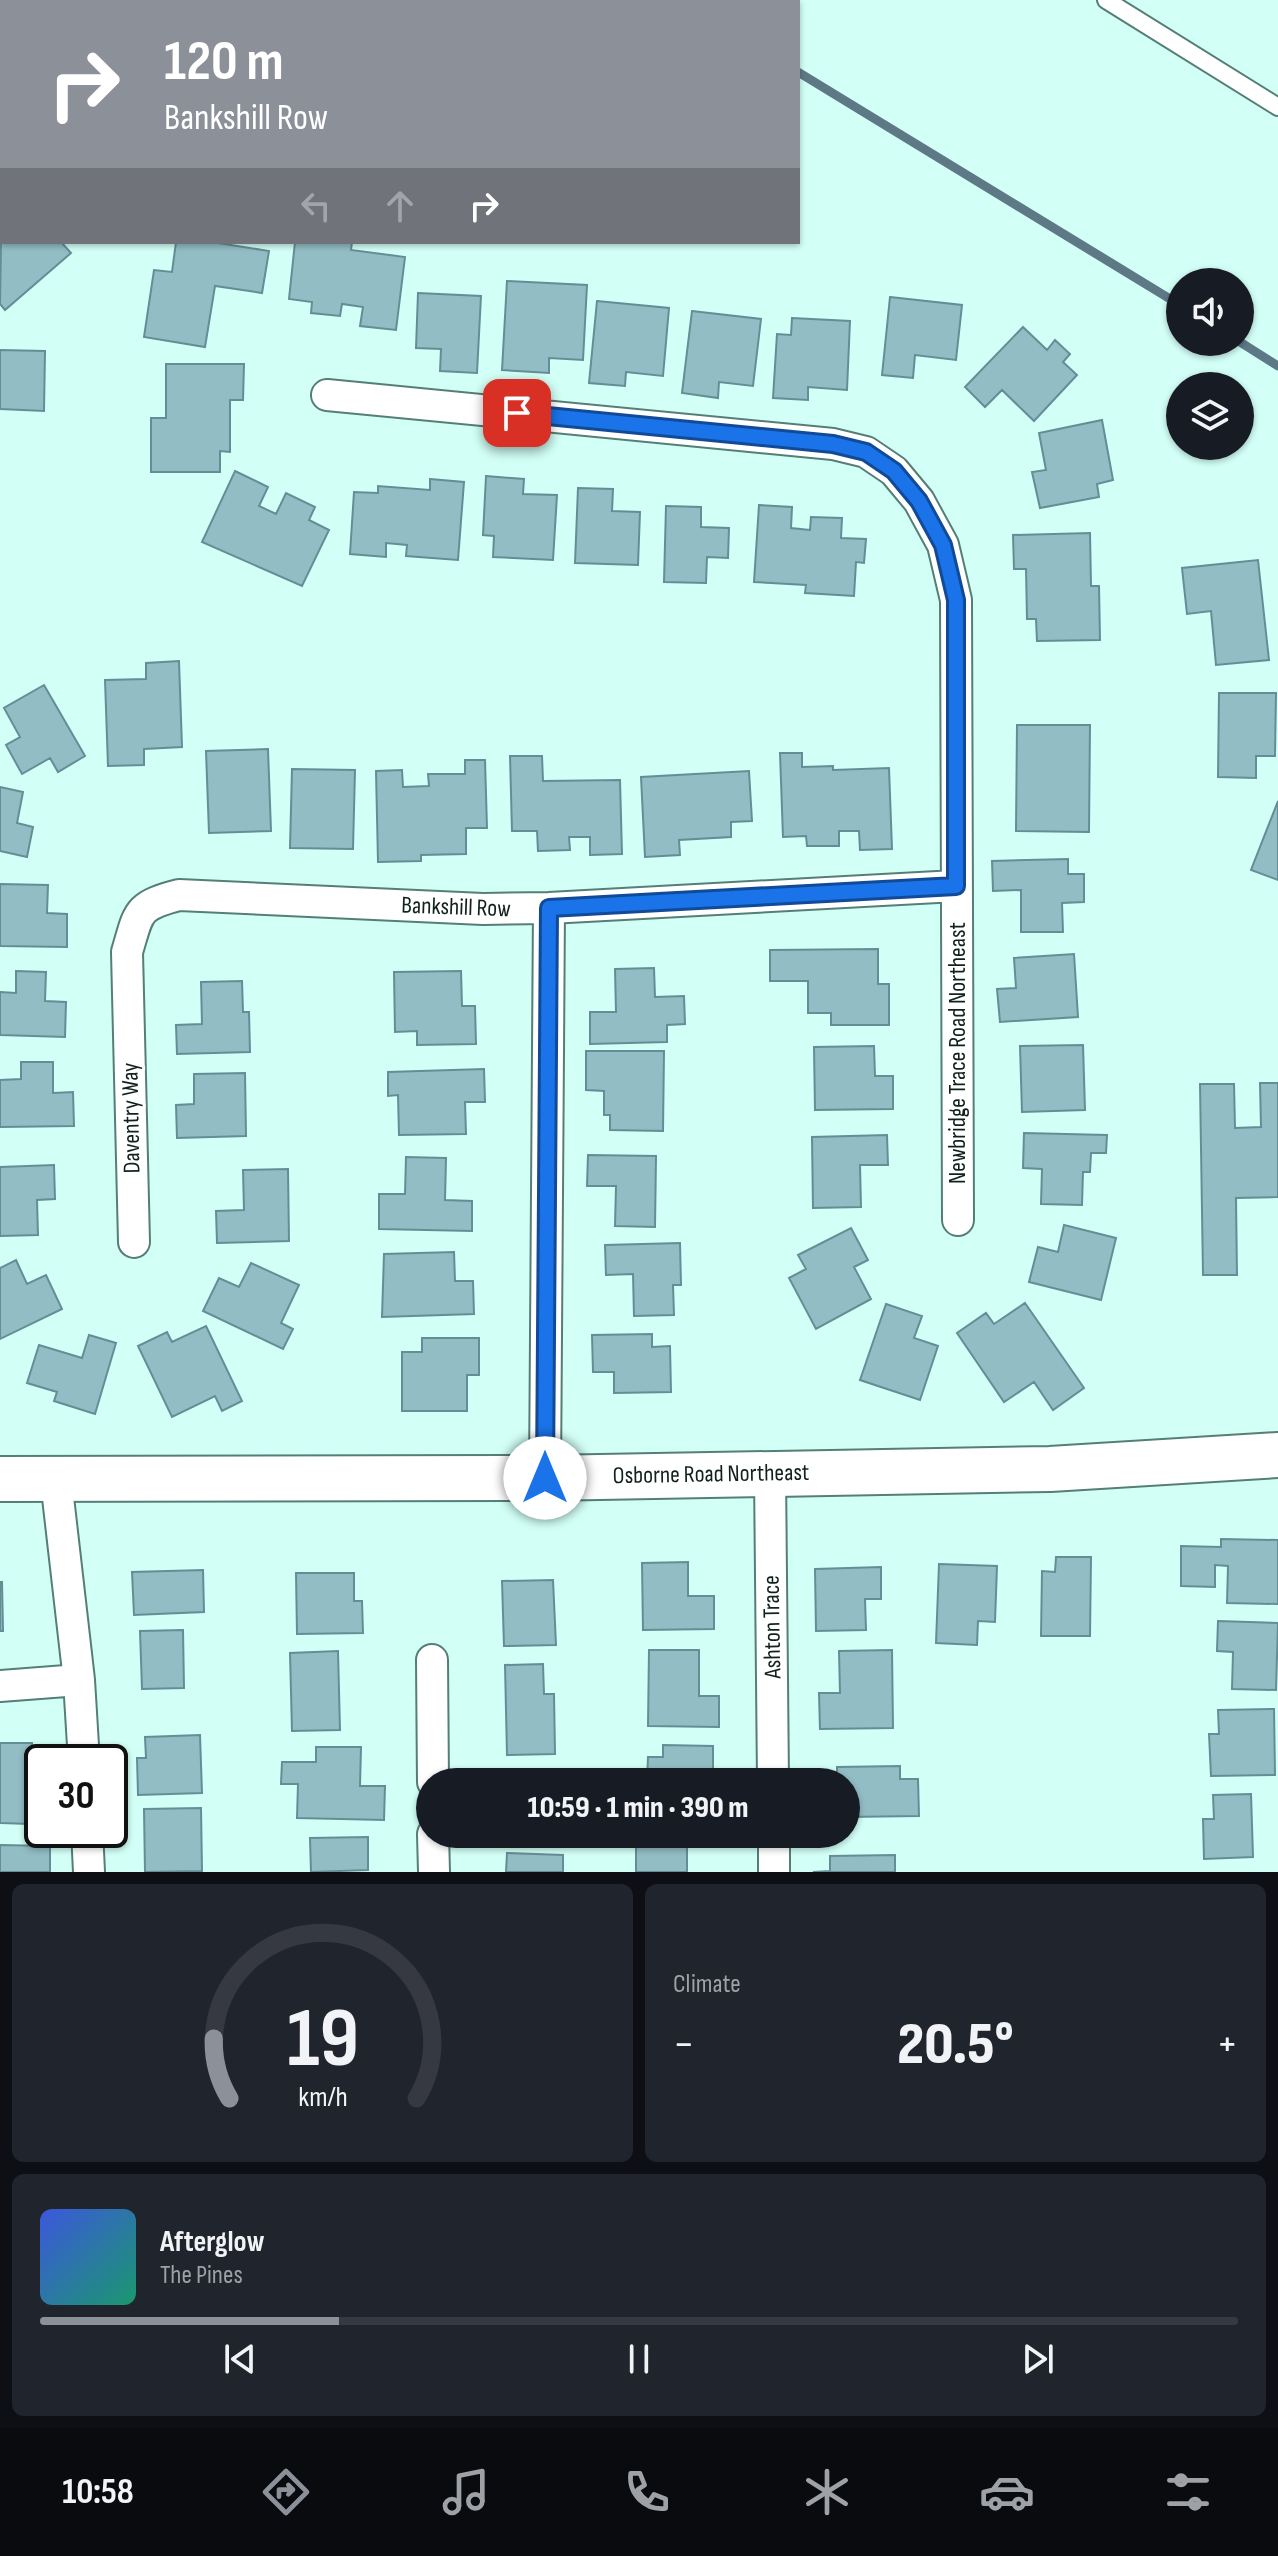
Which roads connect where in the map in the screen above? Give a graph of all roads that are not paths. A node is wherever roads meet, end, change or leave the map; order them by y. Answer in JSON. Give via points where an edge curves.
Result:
{"nodes":[{"id":1,"x":1106,"y":0,"type":"edge"},
{"id":2,"x":1278,"y":107,"type":"edge"},
{"id":3,"x":327,"y":395,"type":"dead end"},
{"id":4,"x":956,"y":886,"type":"junction"},
{"id":5,"x":549,"y":908,"type":"junction"},
{"id":6,"x":128,"y":993,"type":"joint"},
{"id":7,"x":958,"y":1220,"type":"dead end"},
{"id":8,"x":134,"y":1242,"type":"dead end"},
{"id":9,"x":1278,"y":1455,"type":"edge"},
{"id":10,"x":770,"y":1473,"type":"junction"},
{"id":11,"x":545,"y":1478,"type":"junction"},
{"id":12,"x":0,"y":1479,"type":"edge"},
{"id":13,"x":56,"y":1480,"type":"junction"},
{"id":14,"x":432,"y":1660,"type":"dead end"},
{"id":15,"x":79,"y":1680,"type":"junction"},
{"id":16,"x":0,"y":1686,"type":"edge"},
{"id":17,"x":83,"y":1744,"type":"edge"},
{"id":18,"x":433,"y":1768,"type":"edge"},
{"id":19,"x":773,"y":1768,"type":"edge"},
{"id":20,"x":88,"y":1848,"type":"edge"},
{"id":21,"x":433,"y":1848,"type":"edge"},
{"id":22,"x":774,"y":1848,"type":"edge"},
{"id":23,"x":89,"y":1872,"type":"edge"},
{"id":24,"x":434,"y":1872,"type":"edge"},
{"id":25,"x":774,"y":1872,"type":"edge"}],
"edges":[{"from":1,"to":2,"type":"lane"},
{"from":3,"to":4,"type":"street","name":"Newbridge Trace Road Northeast","via":[[833,444],[866,452],[894,471],[919,501],[943,545],[956,600]]},
{"from":4,"to":5,"type":"street","name":"Bankshill Row"},
{"from":4,"to":7,"type":"street","name":"Newbridge Trace Road Northeast"},
{"from":5,"to":6,"type":"street","name":"Bankshill Row","via":[[179,895],[139,912],[127,952]]},
{"from":5,"to":11,"type":"street"},
{"from":6,"to":8,"type":"street","name":"Daventry Way"},
{"from":9,"to":10,"type":"street","name":"Osborne Road Northeast","via":[[1050,1469]]},
{"from":10,"to":11,"type":"street","name":"Osborne Road Northeast"},
{"from":10,"to":19,"type":"street","name":"Ashton Trace"},
{"from":11,"to":13,"type":"street","name":"Osborne Road Northeast"},
{"from":12,"to":13,"type":"street","name":"Osborne Road Northeast"},
{"from":13,"to":15,"type":"street"},
{"from":14,"to":18,"type":"street"},
{"from":15,"to":16,"type":"street"},
{"from":15,"to":17,"type":"street"},
{"from":20,"to":23,"type":"street"},
{"from":21,"to":24,"type":"street"},
{"from":22,"to":25,"type":"street"}]}
